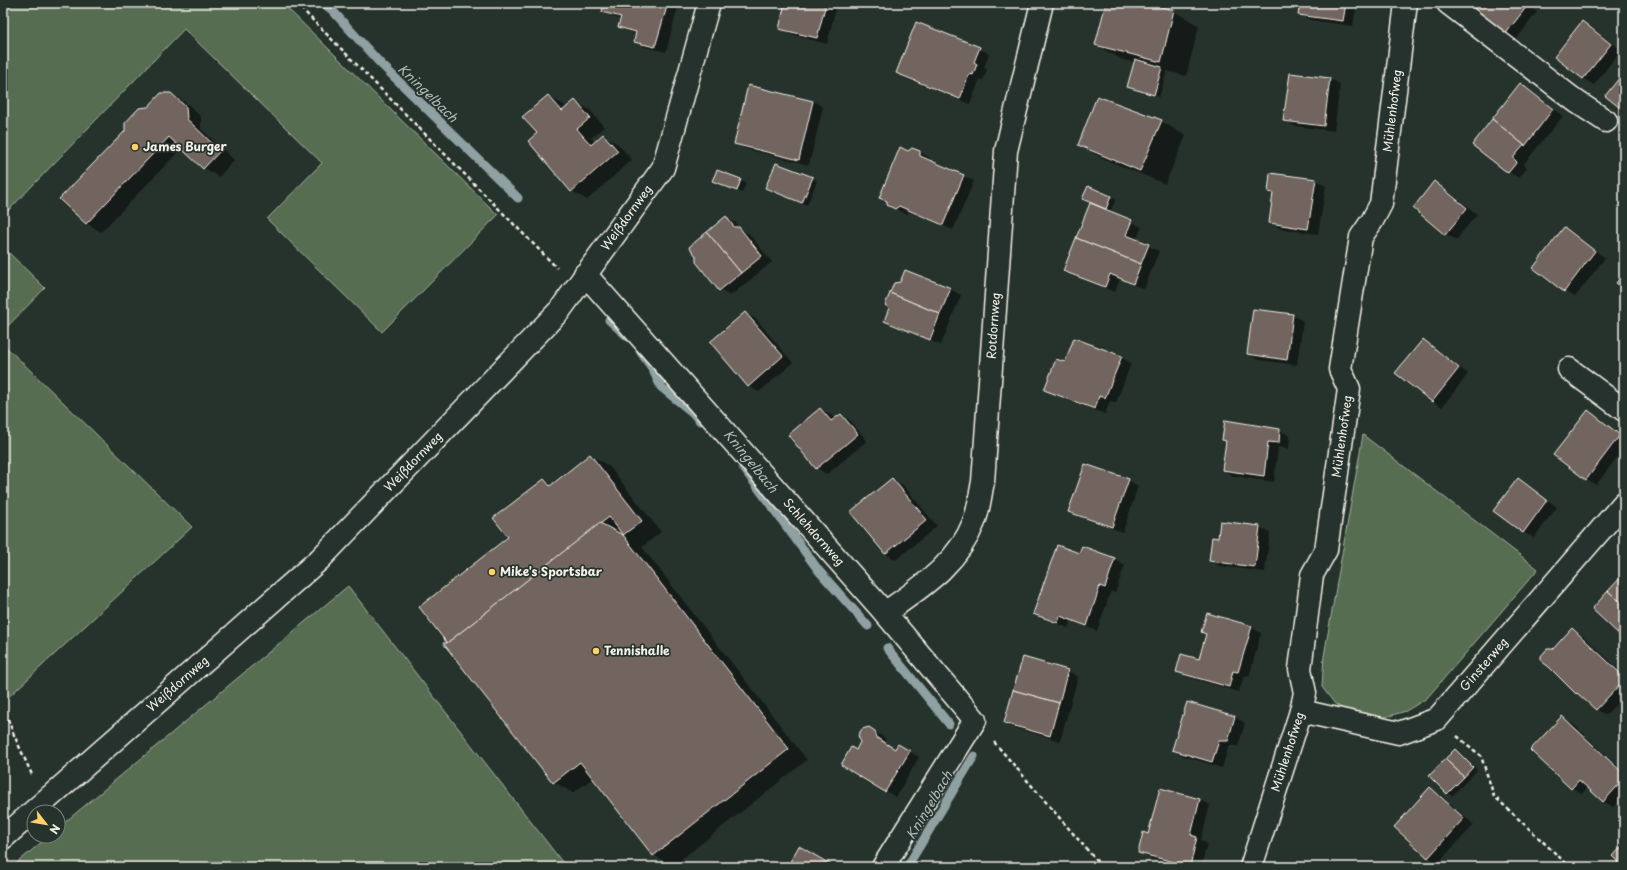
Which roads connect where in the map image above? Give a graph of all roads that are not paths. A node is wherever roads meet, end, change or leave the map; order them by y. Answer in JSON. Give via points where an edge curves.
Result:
{"nodes":[{"id":1,"x":709,"y":3,"type":"edge"},
{"id":2,"x":1042,"y":3,"type":"edge"},
{"id":3,"x":1406,"y":3,"type":"edge"},
{"id":4,"x":1448,"y":3,"type":"edge"},
{"id":5,"x":1606,"y":121,"type":"dead end"},
{"id":6,"x":581,"y":281,"type":"junction"},
{"id":7,"x":1569,"y":369,"type":"dead end"},
{"id":8,"x":1624,"y":410,"type":"edge"},
{"id":9,"x":1624,"y":503,"type":"edge"},
{"id":10,"x":885,"y":613,"type":"junction"},
{"id":11,"x":1301,"y":711,"type":"junction"},
{"id":12,"x":3,"y":838,"type":"edge"},
{"id":13,"x":883,"y":867,"type":"edge"},
{"id":14,"x":1251,"y":867,"type":"edge"}],
"edges":[{"from":1,"to":6,"type":"street","name":"Weißdornweg","via":[[663,168]]},
{"from":2,"to":10,"type":"street","name":"Rotdornweg","via":[[1006,151],[983,482],[975,521],[960,550],[936,576]]},
{"from":3,"to":11,"type":"street","name":"Mühlenhofweg","via":[[1381,204],[1361,237],[1340,369],[1349,389],[1326,550],[1312,575],[1300,669],[1305,693]]},
{"from":4,"to":5,"type":"street","via":[[1577,102]]},
{"from":6,"to":10,"type":"street","name":"Schlehdornweg"},
{"from":6,"to":12,"type":"street","name":"Weißdornweg","via":[[560,310],[320,559]]},
{"from":7,"to":8,"type":"street"},
{"from":9,"to":11,"type":"street","name":"Ginsterweg","via":[[1437,719],[1400,734]]},
{"from":10,"to":13,"type":"street","name":"Schlehdornweg","via":[[975,720]]},
{"from":11,"to":14,"type":"street","name":"Mühlenhofweg"}]}
